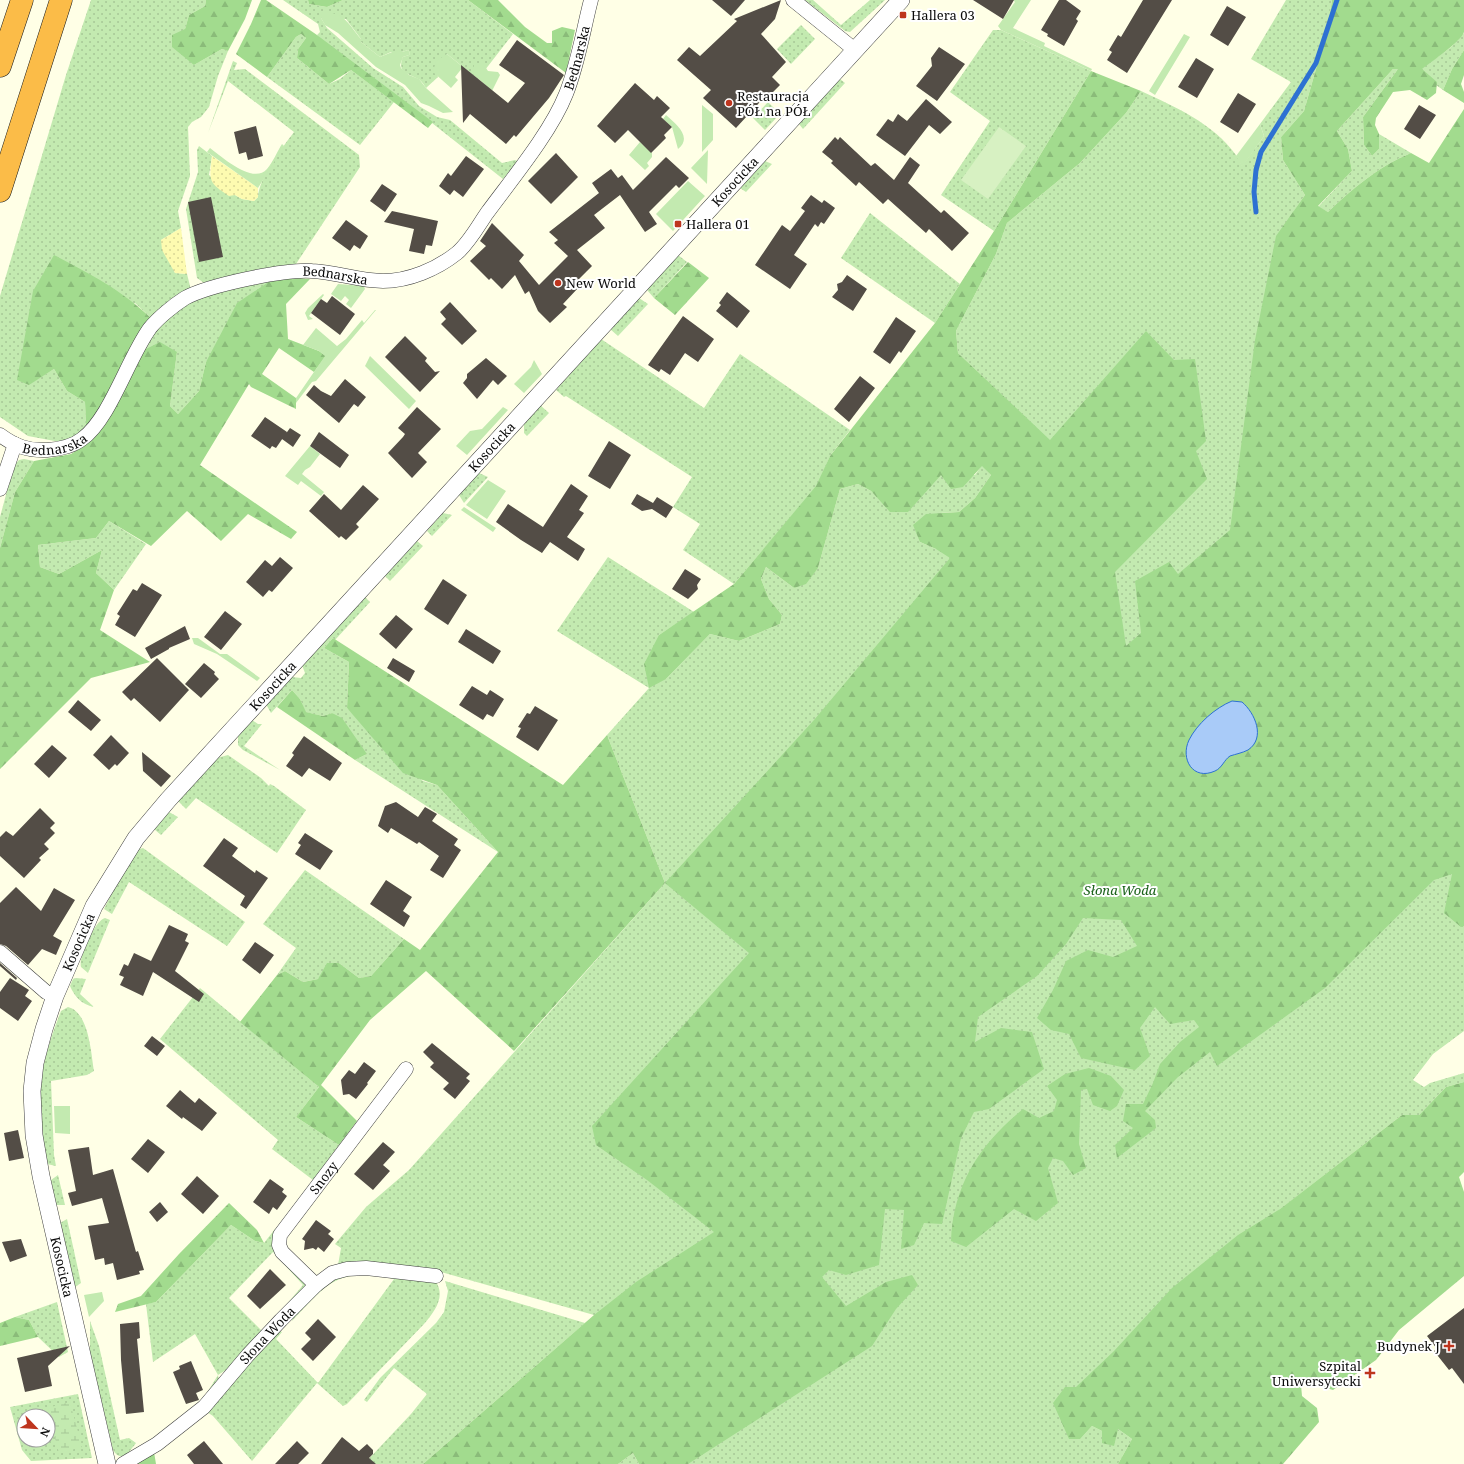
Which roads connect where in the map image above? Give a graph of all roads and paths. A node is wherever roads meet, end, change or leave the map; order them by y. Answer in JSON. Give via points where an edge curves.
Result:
{"nodes":[{"id":1,"x":22,"y":0,"type":"edge"},
{"id":2,"x":61,"y":0,"type":"edge"},
{"id":3,"x":591,"y":0,"type":"edge"},
{"id":4,"x":793,"y":0,"type":"edge"},
{"id":5,"x":901,"y":0,"type":"edge"},
{"id":6,"x":855,"y":50,"type":"junction"},
{"id":7,"x":0,"y":66,"type":"edge"},
{"id":8,"x":0,"y":191,"type":"edge"},
{"id":9,"x":0,"y":435,"type":"edge"},
{"id":10,"x":15,"y":444,"type":"junction"},
{"id":11,"x":0,"y":489,"type":"edge"},
{"id":12,"x":0,"y":952,"type":"edge"},
{"id":13,"x":55,"y":996,"type":"junction"},
{"id":14,"x":406,"y":1069,"type":"dead end"},
{"id":15,"x":436,"y":1276,"type":"dead end"},
{"id":16,"x":316,"y":1285,"type":"junction"},
{"id":17,"x":107,"y":1464,"type":"edge"},
{"id":18,"x":123,"y":1464,"type":"edge"}],
"edges":[{"from":1,"to":7,"type":"highway"},
{"from":2,"to":8,"type":"highway"},
{"from":3,"to":10,"type":"street","name":"Bednarska","via":[[575,65],[562,102],[548,128],[465,244],[454,255],[443,263],[402,279],[377,281],[313,271],[283,272],[222,286],[189,297],[152,326],[131,359],[105,411],[86,436],[68,447],[56,449],[32,451]]},
{"from":4,"to":6,"type":"street"},
{"from":5,"to":6,"type":"street","name":"Kosocicka"},
{"from":6,"to":13,"type":"street","name":"Kosocicka","via":[[136,838],[94,906]]},
{"from":9,"to":10,"type":"street","name":"Bednarska"},
{"from":10,"to":11,"type":"street"},
{"from":12,"to":13,"type":"street","via":[[46,992]]},
{"from":13,"to":17,"type":"street","name":"Kosocicka","via":[[35,1063],[32,1091],[34,1135],[41,1176]]},
{"from":14,"to":16,"type":"street","name":"Snozy","via":[[280,1235],[279,1245],[282,1252]]},
{"from":15,"to":16,"type":"street","name":"Słona Woda","via":[[366,1268],[347,1269],[332,1274]]},
{"from":16,"to":18,"type":"street","name":"Słona Woda","via":[[248,1354],[204,1406],[156,1444]]}]}
